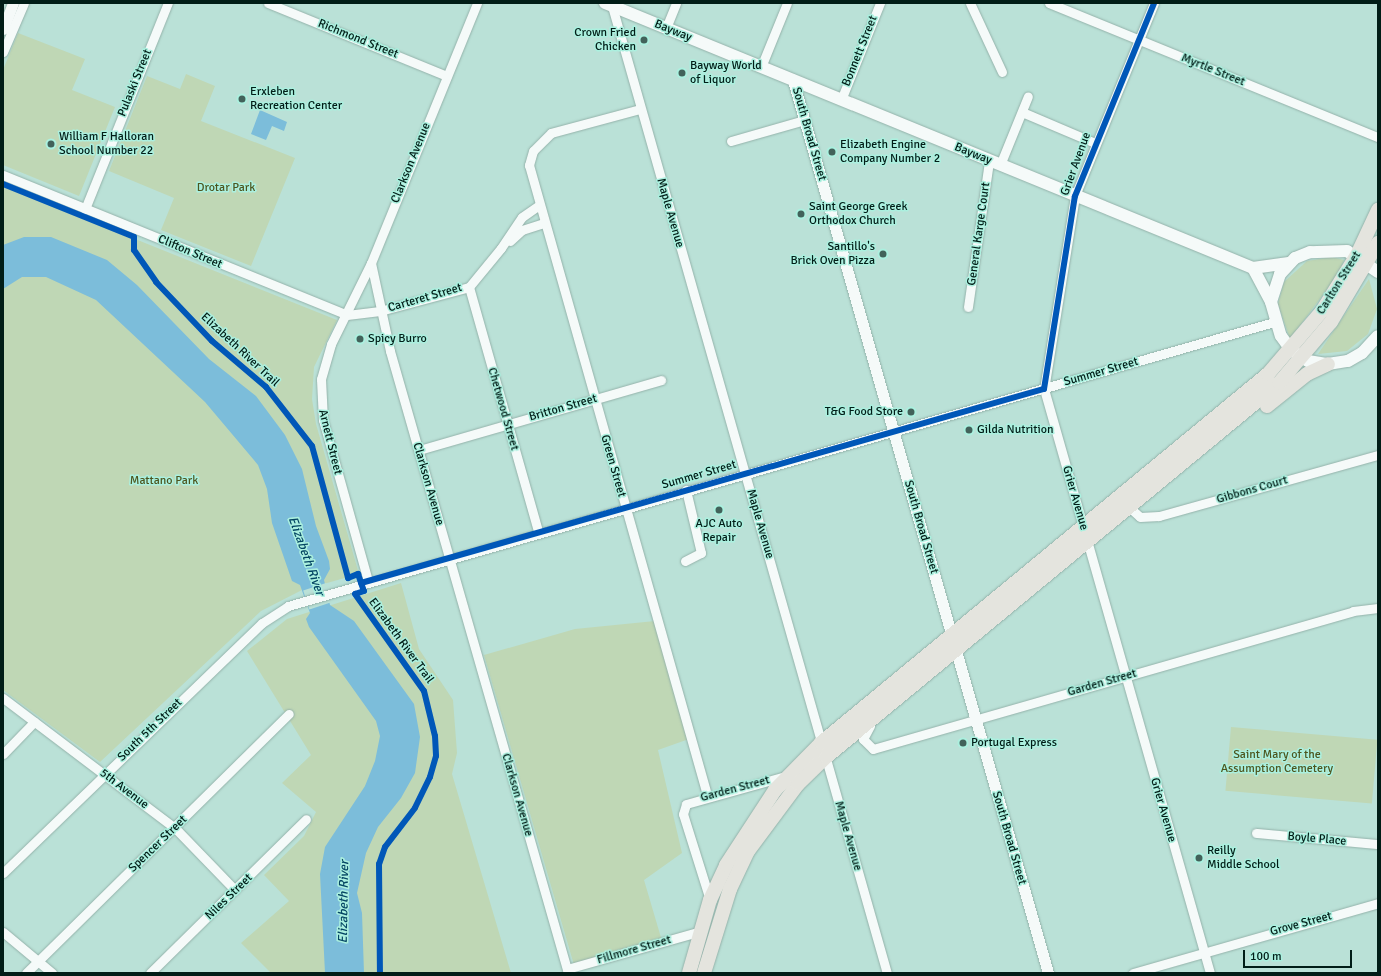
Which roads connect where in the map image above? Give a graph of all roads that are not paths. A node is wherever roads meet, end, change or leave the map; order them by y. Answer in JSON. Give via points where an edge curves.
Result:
{"nodes":[{"id":1,"x":14,"y":3,"type":"edge"},
{"id":2,"x":24,"y":3,"type":"edge"},
{"id":3,"x":168,"y":3,"type":"edge"},
{"id":4,"x":268,"y":3,"type":"edge"},
{"id":5,"x":477,"y":3,"type":"edge"},
{"id":6,"x":676,"y":3,"type":"edge"},
{"id":7,"x":787,"y":3,"type":"edge"},
{"id":8,"x":880,"y":3,"type":"edge"},
{"id":9,"x":970,"y":3,"type":"edge"},
{"id":10,"x":1049,"y":3,"type":"edge"},
{"id":11,"x":1154,"y":3,"type":"edge"},
{"id":12,"x":608,"y":4,"type":"edge"},
{"id":13,"x":6,"y":14,"type":"edge"},
{"id":14,"x":666,"y":28,"type":"junction"},
{"id":15,"x":3,"y":29,"type":"edge"},
{"id":16,"x":1138,"y":40,"type":"junction"},
{"id":17,"x":3,"y":52,"type":"edge"},
{"id":18,"x":761,"y":67,"type":"junction"},
{"id":19,"x":1002,"y":72,"type":"dead end"},
{"id":20,"x":447,"y":76,"type":"junction"},
{"id":21,"x":793,"y":80,"type":"junction"},
{"id":22,"x":1028,"y":96,"type":"dead end"},
{"id":23,"x":841,"y":100,"type":"junction"},
{"id":24,"x":640,"y":109,"type":"junction"},
{"id":25,"x":1022,"y":112,"type":"junction"},
{"id":26,"x":804,"y":120,"type":"junction"},
{"id":27,"x":1378,"y":137,"type":"edge"},
{"id":28,"x":731,"y":141,"type":"dead end"},
{"id":29,"x":1095,"y":143,"type":"junction"},
{"id":30,"x":995,"y":163,"type":"junction"},
{"id":31,"x":3,"y":175,"type":"edge"},
{"id":32,"x":1075,"y":196,"type":"junction"},
{"id":33,"x":538,"y":206,"type":"junction"},
{"id":34,"x":85,"y":209,"type":"junction"},
{"id":35,"x":1378,"y":210,"type":"edge"},
{"id":36,"x":543,"y":223,"type":"junction"},
{"id":37,"x":1378,"y":243,"type":"edge"},
{"id":38,"x":501,"y":248,"type":"junction"},
{"id":39,"x":371,"y":263,"type":"junction"},
{"id":40,"x":1289,"y":263,"type":"junction"},
{"id":41,"x":1368,"y":264,"type":"edge"},
{"id":42,"x":1253,"y":268,"type":"junction"},
{"id":43,"x":469,"y":286,"type":"junction"},
{"id":44,"x":1271,"y":302,"type":"junction"},
{"id":45,"x":968,"y":308,"type":"dead end"},
{"id":46,"x":380,"y":311,"type":"junction"},
{"id":47,"x":347,"y":314,"type":"junction"},
{"id":48,"x":1274,"y":322,"type":"junction"},
{"id":49,"x":1378,"y":336,"type":"edge"},
{"id":50,"x":1297,"y":354,"type":"junction"},
{"id":51,"x":1328,"y":364,"type":"junction"},
{"id":52,"x":661,"y":380,"type":"dead end"},
{"id":53,"x":1044,"y":389,"type":"junction"},
{"id":54,"x":594,"y":399,"type":"junction"},
{"id":55,"x":1235,"y":422,"type":"junction"},
{"id":56,"x":508,"y":424,"type":"junction"},
{"id":57,"x":894,"y":431,"type":"junction"},
{"id":58,"x":419,"y":450,"type":"junction"},
{"id":59,"x":1378,"y":455,"type":"edge"},
{"id":60,"x":746,"y":473,"type":"junction"},
{"id":61,"x":686,"y":490,"type":"junction"},
{"id":62,"x":625,"y":508,"type":"junction"},
{"id":63,"x":1130,"y":508,"type":"junction"},
{"id":64,"x":1083,"y":528,"type":"junction"},
{"id":65,"x":538,"y":531,"type":"junction"},
{"id":66,"x":1087,"y":543,"type":"junction"},
{"id":67,"x":449,"y":559,"type":"junction"},
{"id":68,"x":685,"y":561,"type":"dead end"},
{"id":69,"x":368,"y":581,"type":"junction"},
{"id":70,"x":305,"y":599,"type":"joint"},
{"id":71,"x":1378,"y":608,"type":"edge"},
{"id":72,"x":954,"y":642,"type":"junction"},
{"id":73,"x":1125,"y":677,"type":"junction"},
{"id":74,"x":3,"y":698,"type":"edge"},
{"id":75,"x":881,"y":712,"type":"junction"},
{"id":76,"x":289,"y":714,"type":"dead end"},
{"id":77,"x":977,"y":719,"type":"junction"},
{"id":78,"x":34,"y":722,"type":"junction"},
{"id":79,"x":821,"y":743,"type":"junction"},
{"id":80,"x":3,"y":754,"type":"edge"},
{"id":81,"x":826,"y":757,"type":"junction"},
{"id":82,"x":104,"y":774,"type":"junction"},
{"id":83,"x":790,"y":774,"type":"junction"},
{"id":84,"x":707,"y":795,"type":"junction"},
{"id":85,"x":306,"y":819,"type":"dead end"},
{"id":86,"x":175,"y":828,"type":"junction"},
{"id":87,"x":1256,"y":833,"type":"dead end"},
{"id":88,"x":1378,"y":844,"type":"edge"},
{"id":89,"x":3,"y":873,"type":"edge"},
{"id":90,"x":236,"y":890,"type":"junction"},
{"id":91,"x":710,"y":900,"type":"junction"},
{"id":92,"x":1378,"y":903,"type":"edge"},
{"id":93,"x":3,"y":932,"type":"edge"},
{"id":94,"x":700,"y":932,"type":"junction"},
{"id":95,"x":1204,"y":953,"type":"junction"},
{"id":96,"x":39,"y":961,"type":"junction"},
{"id":97,"x":568,"y":971,"type":"edge"},
{"id":98,"x":26,"y":973,"type":"edge"},
{"id":99,"x":52,"y":973,"type":"edge"},
{"id":100,"x":150,"y":973,"type":"edge"},
{"id":101,"x":689,"y":973,"type":"edge"},
{"id":102,"x":704,"y":973,"type":"edge"},
{"id":103,"x":887,"y":973,"type":"edge"},
{"id":104,"x":1048,"y":973,"type":"edge"},
{"id":105,"x":1133,"y":973,"type":"edge"},
{"id":106,"x":1210,"y":973,"type":"edge"}],
"edges":[{"from":1,"to":13,"type":"street"},
{"from":2,"to":17,"type":"street"},
{"from":3,"to":34,"type":"street","name":"Pulaski Street"},
{"from":4,"to":20,"type":"street","name":"Richmond Street"},
{"from":5,"to":20,"type":"street","name":"Clarkson Avenue"},
{"from":6,"to":14,"type":"street"},
{"from":7,"to":18,"type":"street"},
{"from":8,"to":23,"type":"street","name":"Bonnett Street"},
{"from":9,"to":19,"type":"street"},
{"from":10,"to":16,"type":"street","name":"Myrtle Street"},
{"from":11,"to":16,"type":"street","name":"Grier Avenue"},
{"from":12,"to":14,"type":"main road","name":"Bayway"},
{"from":12,"to":24,"type":"street","name":"Maple Avenue"},
{"from":13,"to":15,"type":"street"},
{"from":14,"to":18,"type":"main road","name":"Bayway"},
{"from":16,"to":27,"type":"street","name":"Myrtle Street"},
{"from":16,"to":29,"type":"street","name":"Grier Avenue"},
{"from":18,"to":21,"type":"main road","name":"Bayway"},
{"from":20,"to":39,"type":"street","name":"Clarkson Avenue"},
{"from":21,"to":23,"type":"main road","name":"Bayway"},
{"from":21,"to":26,"type":"street","name":"South Broad Street"},
{"from":22,"to":25,"type":"street","name":"General Karge Court"},
{"from":23,"to":30,"type":"main road","name":"Bayway"},
{"from":24,"to":33,"type":"street","via":[[559,130],[538,144],[529,165]]},
{"from":24,"to":60,"type":"street","name":"Maple Avenue"},
{"from":25,"to":29,"type":"street"},
{"from":25,"to":30,"type":"street","name":"General Karge Court"},
{"from":26,"to":28,"type":"street"},
{"from":26,"to":57,"type":"street","name":"South Broad Street"},
{"from":29,"to":32,"type":"street","name":"Grier Avenue"},
{"from":30,"to":32,"type":"main road","name":"Bayway"},
{"from":30,"to":45,"type":"street","name":"General Karge Court"},
{"from":31,"to":34,"type":"street","name":"Clifton Street"},
{"from":32,"to":42,"type":"main road","name":"Bayway"},
{"from":32,"to":53,"type":"street","name":"Grier Avenue"},
{"from":33,"to":36,"type":"street","name":"Green Street"},
{"from":33,"to":38,"type":"street","name":"Carteret Street","via":[[522,216]]},
{"from":34,"to":47,"type":"street","name":"Clifton Street"},
{"from":35,"to":41,"type":"highway","name":"Carlton Street"},
{"from":36,"to":38,"type":"street","name":"Carteret Street","via":[[522,230]]},
{"from":36,"to":54,"type":"street","name":"Green Street"},
{"from":37,"to":41,"type":"highway","name":"Carlton Street"},
{"from":38,"to":43,"type":"street","name":"Carteret Street"},
{"from":39,"to":46,"type":"street","name":"Clarkson Avenue"},
{"from":39,"to":47,"type":"street","name":"Arnett Street"},
{"from":40,"to":41,"type":"main road","via":[[1319,250],[1340,249]]},
{"from":40,"to":42,"type":"main road","name":"Bayway"},
{"from":40,"to":44,"type":"main road","via":[[1275,282]]},
{"from":41,"to":50,"type":"highway","name":"Carlton Street","via":[[1322,311]]},
{"from":42,"to":44,"type":"main road"},
{"from":43,"to":46,"type":"street","name":"Carteret Street"},
{"from":43,"to":56,"type":"street","name":"Chetwood Street"},
{"from":44,"to":48,"type":"main road"},
{"from":46,"to":47,"type":"street","name":"Clifton Street"},
{"from":46,"to":58,"type":"street","name":"Clarkson Avenue"},
{"from":47,"to":69,"type":"street","name":"Arnett Street","via":[[324,364],[320,404]]},
{"from":48,"to":50,"type":"main road"},
{"from":48,"to":53,"type":"street","name":"Summer Street"},
{"from":49,"to":51,"type":"main road","via":[[1355,358]]},
{"from":50,"to":51,"type":"main road"},
{"from":50,"to":55,"type":"highway"},
{"from":50,"to":64,"type":"highway"},
{"from":51,"to":55,"type":"highway","via":[[1301,377],[1256,416]]},
{"from":52,"to":54,"type":"street","name":"Britton Street"},
{"from":53,"to":57,"type":"street","name":"Summer Street"},
{"from":53,"to":64,"type":"street","name":"Grier Avenue"},
{"from":54,"to":56,"type":"street","name":"Britton Street"},
{"from":54,"to":62,"type":"street","name":"Green Street"},
{"from":55,"to":63,"type":"highway"},
{"from":56,"to":58,"type":"street","name":"Britton Street"},
{"from":56,"to":65,"type":"street","name":"Chetwood Street"},
{"from":57,"to":60,"type":"street","name":"Summer Street"},
{"from":57,"to":72,"type":"street","name":"South Broad Street"},
{"from":58,"to":67,"type":"street","name":"Clarkson Avenue"},
{"from":59,"to":63,"type":"street","name":"Gibbons Court","via":[[1159,516],[1140,517]]},
{"from":60,"to":61,"type":"street","name":"Summer Street"},
{"from":60,"to":79,"type":"street","name":"Maple Avenue"},
{"from":61,"to":62,"type":"street","name":"Summer Street"},
{"from":61,"to":68,"type":"street","via":[[702,553]]},
{"from":62,"to":65,"type":"street","name":"Summer Street"},
{"from":62,"to":84,"type":"street","name":"Green Street"},
{"from":63,"to":66,"type":"highway"},
{"from":64,"to":66,"type":"street","name":"Grier Avenue"},
{"from":64,"to":72,"type":"highway"},
{"from":65,"to":67,"type":"street","name":"Summer Street"},
{"from":66,"to":72,"type":"highway"},
{"from":66,"to":73,"type":"street","name":"Grier Avenue"},
{"from":67,"to":69,"type":"street","name":"Summer Street"},
{"from":67,"to":97,"type":"street","name":"Clarkson Avenue"},
{"from":69,"to":70,"type":"street","name":"Summer Street"},
{"from":70,"to":82,"type":"street","name":"South 5th Street","via":[[279,611],[262,623]]},
{"from":71,"to":73,"type":"street","name":"Garden Street","via":[[1353,611]]},
{"from":72,"to":75,"type":"highway"},
{"from":72,"to":77,"type":"street","name":"South Broad Street"},
{"from":72,"to":79,"type":"highway"},
{"from":73,"to":77,"type":"street","name":"Garden Street"},
{"from":73,"to":95,"type":"street","name":"Grier Avenue"},
{"from":74,"to":78,"type":"street","name":"5th Avenue"},
{"from":75,"to":77,"type":"street","name":"Garden Street","via":[[863,738],[873,749]]},
{"from":75,"to":81,"type":"highway"},
{"from":76,"to":86,"type":"street","name":"Spencer Street"},
{"from":77,"to":104,"type":"street","name":"South Broad Street"},
{"from":78,"to":80,"type":"street"},
{"from":78,"to":82,"type":"street","name":"5th Avenue"},
{"from":79,"to":81,"type":"street","name":"Maple Avenue"},
{"from":79,"to":83,"type":"highway"},
{"from":81,"to":102,"type":"highway","via":[[770,817],[748,851],[730,889]]},
{"from":81,"to":103,"type":"street","name":"Maple Avenue"},
{"from":82,"to":86,"type":"street","name":"5th Avenue"},
{"from":82,"to":89,"type":"street","name":"South 5th Street"},
{"from":83,"to":84,"type":"street","name":"Garden Street"},
{"from":83,"to":91,"type":"highway","via":[[743,835]]},
{"from":84,"to":91,"type":"street","name":"Garden Street","via":[[686,804],[683,814]]},
{"from":85,"to":90,"type":"street","name":"Niles Street"},
{"from":86,"to":90,"type":"street","name":"5th Avenue"},
{"from":86,"to":96,"type":"street","name":"Spencer Street"},
{"from":87,"to":88,"type":"street","name":"Boyle Place"},
{"from":90,"to":100,"type":"street","name":"Niles Street"},
{"from":91,"to":94,"type":"highway"},
{"from":92,"to":95,"type":"street","name":"Grove Street"},
{"from":93,"to":96,"type":"street"},
{"from":94,"to":97,"type":"street","name":"Fillmore Street"},
{"from":94,"to":101,"type":"highway"},
{"from":95,"to":105,"type":"street","name":"Grove Street"},
{"from":95,"to":106,"type":"street","name":"Grier Avenue"},
{"from":96,"to":98,"type":"street","name":"Spencer Street"},
{"from":96,"to":99,"type":"street"}]}
